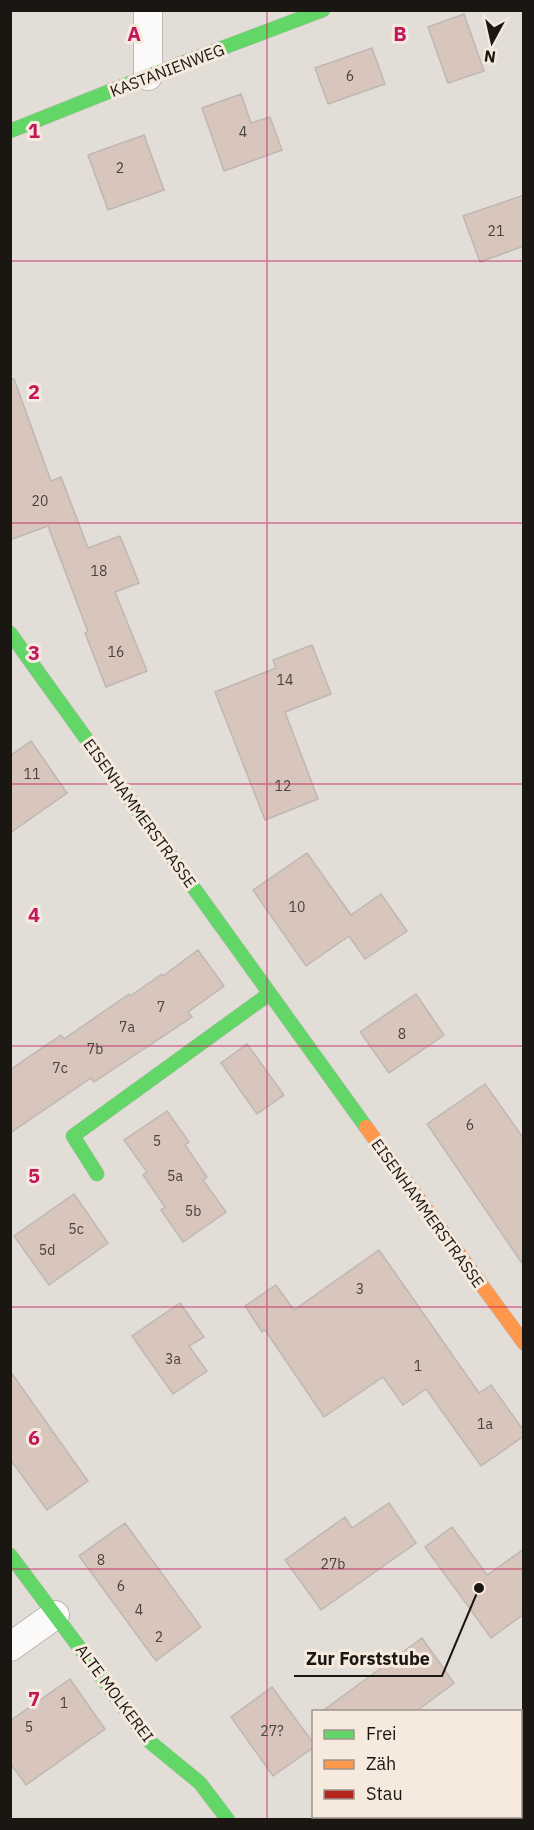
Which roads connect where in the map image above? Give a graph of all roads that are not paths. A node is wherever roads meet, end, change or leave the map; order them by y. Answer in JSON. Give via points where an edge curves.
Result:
{"nodes":[{"id":1,"x":148,"y":10,"type":"edge"},
{"id":2,"x":323,"y":10,"type":"edge"},
{"id":3,"x":148,"y":76,"type":"junction"},
{"id":4,"x":10,"y":131,"type":"edge"},
{"id":5,"x":10,"y":633,"type":"edge"},
{"id":6,"x":269,"y":994,"type":"junction"},
{"id":7,"x":97,"y":1174,"type":"dead end"},
{"id":8,"x":524,"y":1344,"type":"edge"},
{"id":9,"x":10,"y":1555,"type":"edge"},
{"id":10,"x":55,"y":1615,"type":"junction"},
{"id":11,"x":10,"y":1647,"type":"edge"},
{"id":12,"x":228,"y":1820,"type":"edge"}],
"edges":[{"from":1,"to":3,"type":"street"},
{"from":2,"to":3,"type":"street","name":"KASTANIENWEG"},
{"from":3,"to":4,"type":"street","name":"KASTANIENWEG"},
{"from":5,"to":6,"type":"street","name":"EISENHAMMERSTRASSE"},
{"from":6,"to":7,"type":"street","via":[[73,1136]]},
{"from":6,"to":8,"type":"street","name":"EISENHAMMERSTRASSE"},
{"from":9,"to":10,"type":"street","name":"ALTE MOLKEREI"},
{"from":10,"to":11,"type":"street"},
{"from":10,"to":12,"type":"street","name":"ALTE MOLKEREI","via":[[150,1742],[200,1783]]}]}
